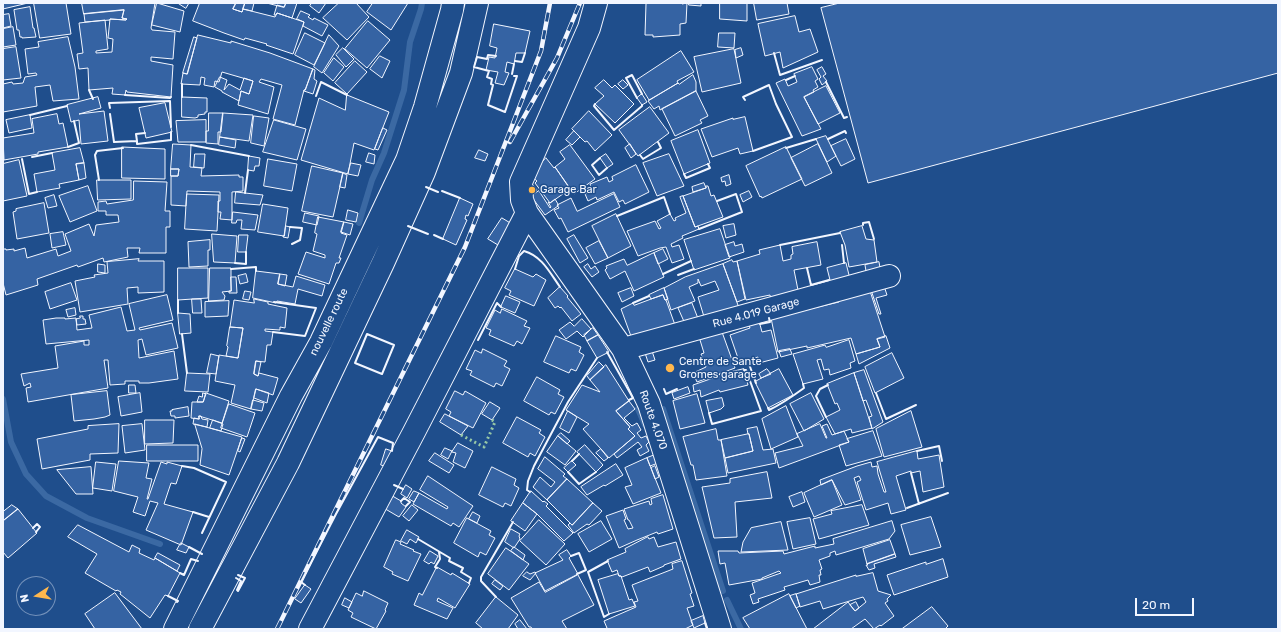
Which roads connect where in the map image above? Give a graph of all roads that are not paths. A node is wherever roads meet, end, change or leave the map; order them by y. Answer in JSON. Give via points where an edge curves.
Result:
{"nodes":[{"id":1,"x":453,"y":3,"type":"edge"},
{"id":2,"x":477,"y":3,"type":"edge"},
{"id":3,"x":596,"y":3,"type":"edge"},
{"id":4,"x":526,"y":213,"type":"junction"},
{"id":5,"x":889,"y":276,"type":"dead end"},
{"id":6,"x":321,"y":342,"type":"junction"},
{"id":7,"x":623,"y":349,"type":"junction"},
{"id":8,"x":341,"y":352,"type":"junction"},
{"id":9,"x":175,"y":629,"type":"edge"},
{"id":10,"x":200,"y":629,"type":"edge"},
{"id":11,"x":310,"y":629,"type":"edge"},
{"id":12,"x":720,"y":629,"type":"edge"}],
"edges":[{"from":1,"to":6,"type":"main road","name":"nouvelle route","via":[[425,107],[407,160]]},
{"from":2,"to":8,"type":"main road","name":"nouvelle route","via":[[461,73],[424,172]]},
{"from":3,"to":4,"type":"main road","via":[[589,28],[521,182]]},
{"from":4,"to":7,"type":"main road","name":"Route 4.070"},
{"from":4,"to":11,"type":"main road"},
{"from":5,"to":7,"type":"main road","name":"Rue 4.019 Garage"},
{"from":6,"to":8,"type":"main road"},
{"from":6,"to":9,"type":"main road","name":"nouvelle route","via":[[291,396]]},
{"from":7,"to":12,"type":"main road","name":"Route 4.070","via":[[650,404]]},
{"from":8,"to":10,"type":"main road","name":"nouvelle route","via":[[288,463]]}]}
